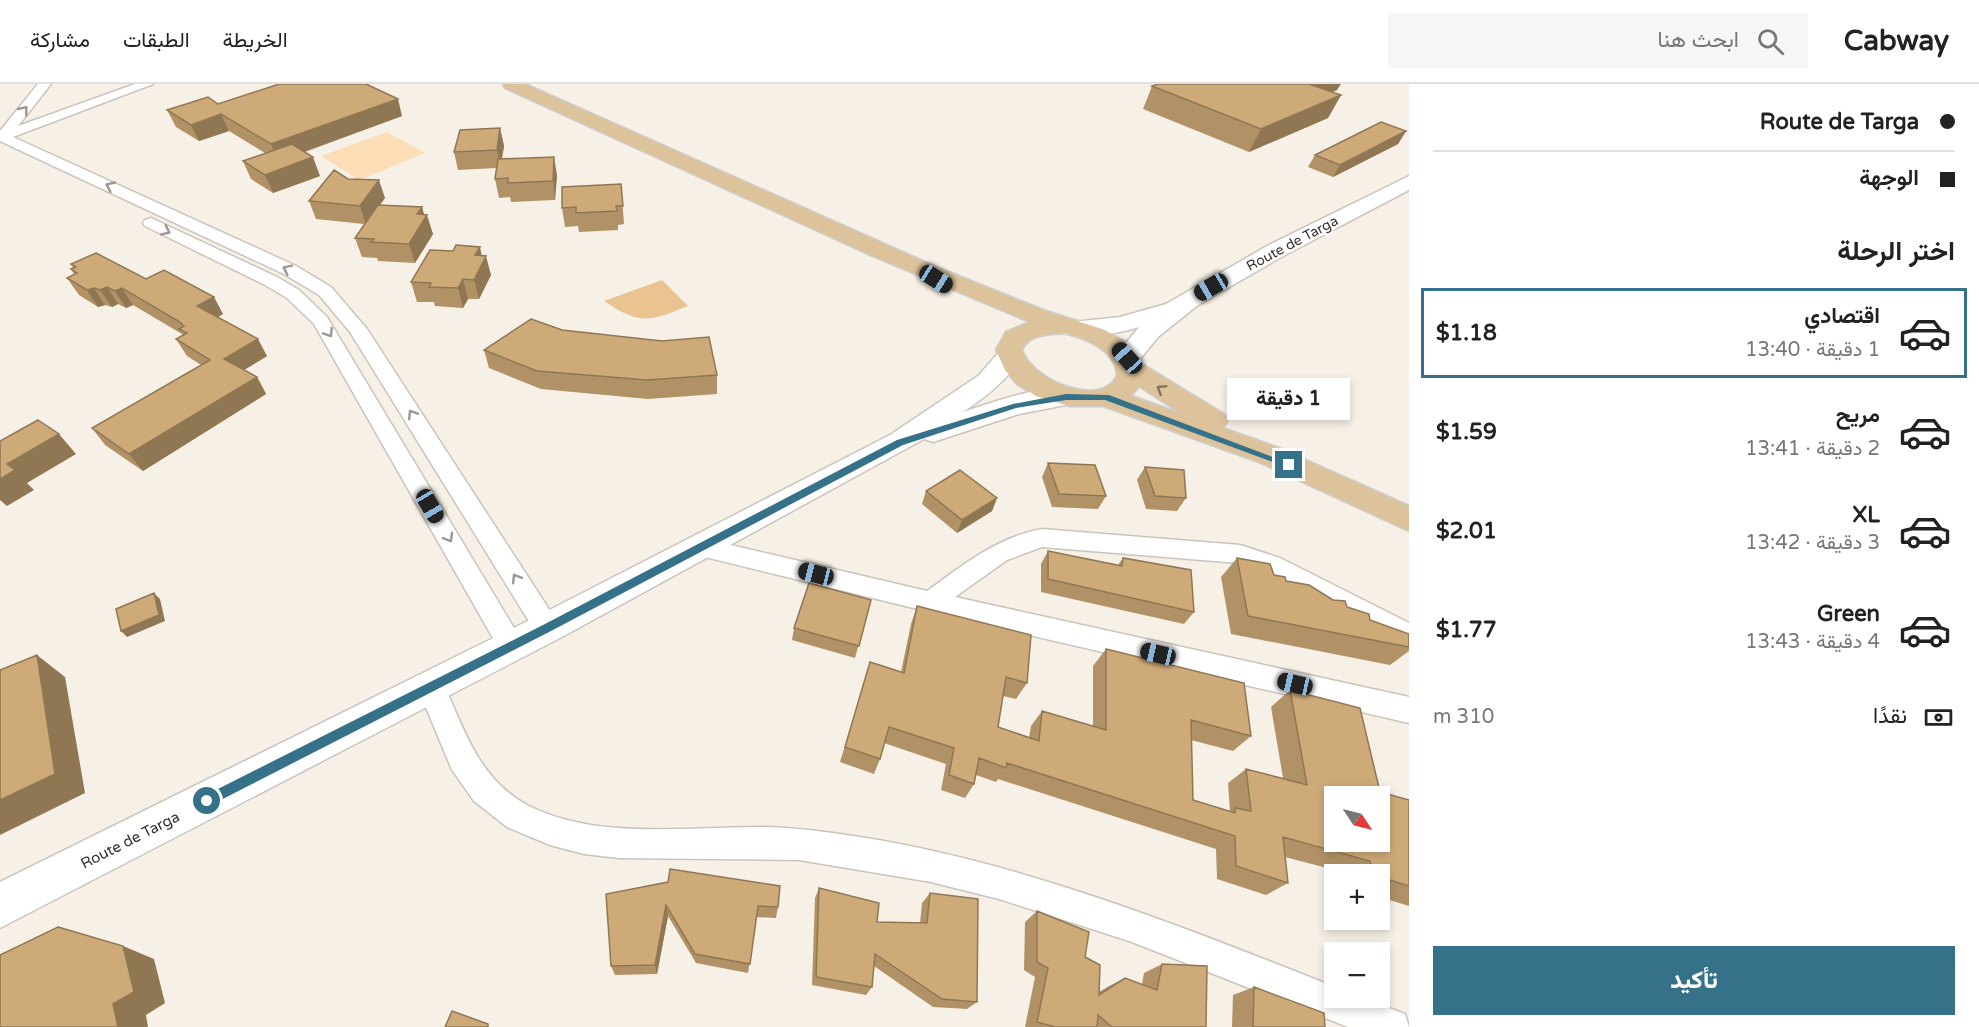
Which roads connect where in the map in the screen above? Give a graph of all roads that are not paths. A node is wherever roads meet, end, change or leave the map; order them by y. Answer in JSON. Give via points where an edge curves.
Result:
{"nodes":[{"id":1,"x":45,"y":84,"type":"edge"},
{"id":2,"x":147,"y":84,"type":"edge"},
{"id":3,"x":511,"y":84,"type":"edge"},
{"id":4,"x":1,"y":140,"type":"edge"},
{"id":5,"x":1404,"y":189,"type":"edge"},
{"id":6,"x":916,"y":266,"type":"junction"},
{"id":7,"x":1177,"y":306,"type":"junction"},
{"id":8,"x":1068,"y":327,"type":"junction"},
{"id":9,"x":1009,"y":351,"type":"junction"},
{"id":10,"x":1129,"y":364,"type":"junction"},
{"id":11,"x":1066,"y":397,"type":"junction"},
{"id":12,"x":1106,"y":397,"type":"junction"},
{"id":13,"x":900,"y":442,"type":"junction"},
{"id":14,"x":1269,"y":455,"type":"junction"},
{"id":15,"x":1409,"y":519,"type":"edge"},
{"id":16,"x":701,"y":546,"type":"junction"},
{"id":17,"x":930,"y":602,"type":"junction"},
{"id":18,"x":547,"y":628,"type":"junction"},
{"id":19,"x":1409,"y":635,"type":"edge"},
{"id":20,"x":511,"y":646,"type":"junction"},
{"id":21,"x":431,"y":686,"type":"junction"},
{"id":22,"x":1409,"y":710,"type":"edge"},
{"id":23,"x":0,"y":906,"type":"edge"},
{"id":24,"x":1392,"y":1027,"type":"edge"}],
"edges":[{"from":4,"to":1,"type":"street","one_way":true},
{"from":2,"to":4,"type":"street"},
{"from":3,"to":6,"type":"main road"},
{"from":18,"to":4,"type":"street","one_way":true,"via":[[358,329],[325,291],[290,270]]},
{"from":4,"to":20,"type":"street","one_way":true,"via":[[271,281],[304,304],[334,341]]},
{"from":5,"to":7,"type":"main road","name":"Route de Targa","via":[[1262,257]]},
{"from":6,"to":8,"type":"main road"},
{"from":6,"to":9,"type":"main road","via":[[987,315]]},
{"from":7,"to":8,"type":"main road","name":"Route de Targa","via":[[1122,324]]},
{"from":7,"to":10,"type":"main road","name":"Route de Targa","via":[[1137,342]]},
{"from":8,"to":9,"type":"main road","via":[[1029,329],[1016,336]]},
{"from":8,"to":10,"type":"main road","via":[[1101,337],[1116,347]]},
{"from":9,"to":11,"type":"main road","via":[[1015,369],[1028,381]]},
{"from":9,"to":13,"type":"main road","name":"Route de Targa","via":[[988,382]]},
{"from":10,"to":12,"type":"main road","via":[[1129,382],[1121,391]]},
{"from":14,"to":10,"type":"main road","one_way":true},
{"from":11,"to":12,"type":"main road"},
{"from":11,"to":13,"type":"main road","name":"Route de Targa","via":[[1016,405]]},
{"from":12,"to":14,"type":"main road"},
{"from":13,"to":16,"type":"main road","name":"Route de Targa"},
{"from":14,"to":15,"type":"main road"},
{"from":16,"to":17,"type":"street"},
{"from":16,"to":18,"type":"main road","name":"Route de Targa"},
{"from":17,"to":19,"type":"street","via":[[1011,546],[1027,539],[1053,539],[1248,556]]},
{"from":17,"to":22,"type":"street"},
{"from":18,"to":20,"type":"main road","name":"Route de Targa"},
{"from":20,"to":21,"type":"main road","name":"Route de Targa"},
{"from":21,"to":23,"type":"main road","name":"Route de Targa"},
{"from":21,"to":24,"type":"street","via":[[465,768],[485,793],[518,816],[577,838],[641,843],[798,844],[973,874],[1123,923]]}]}
